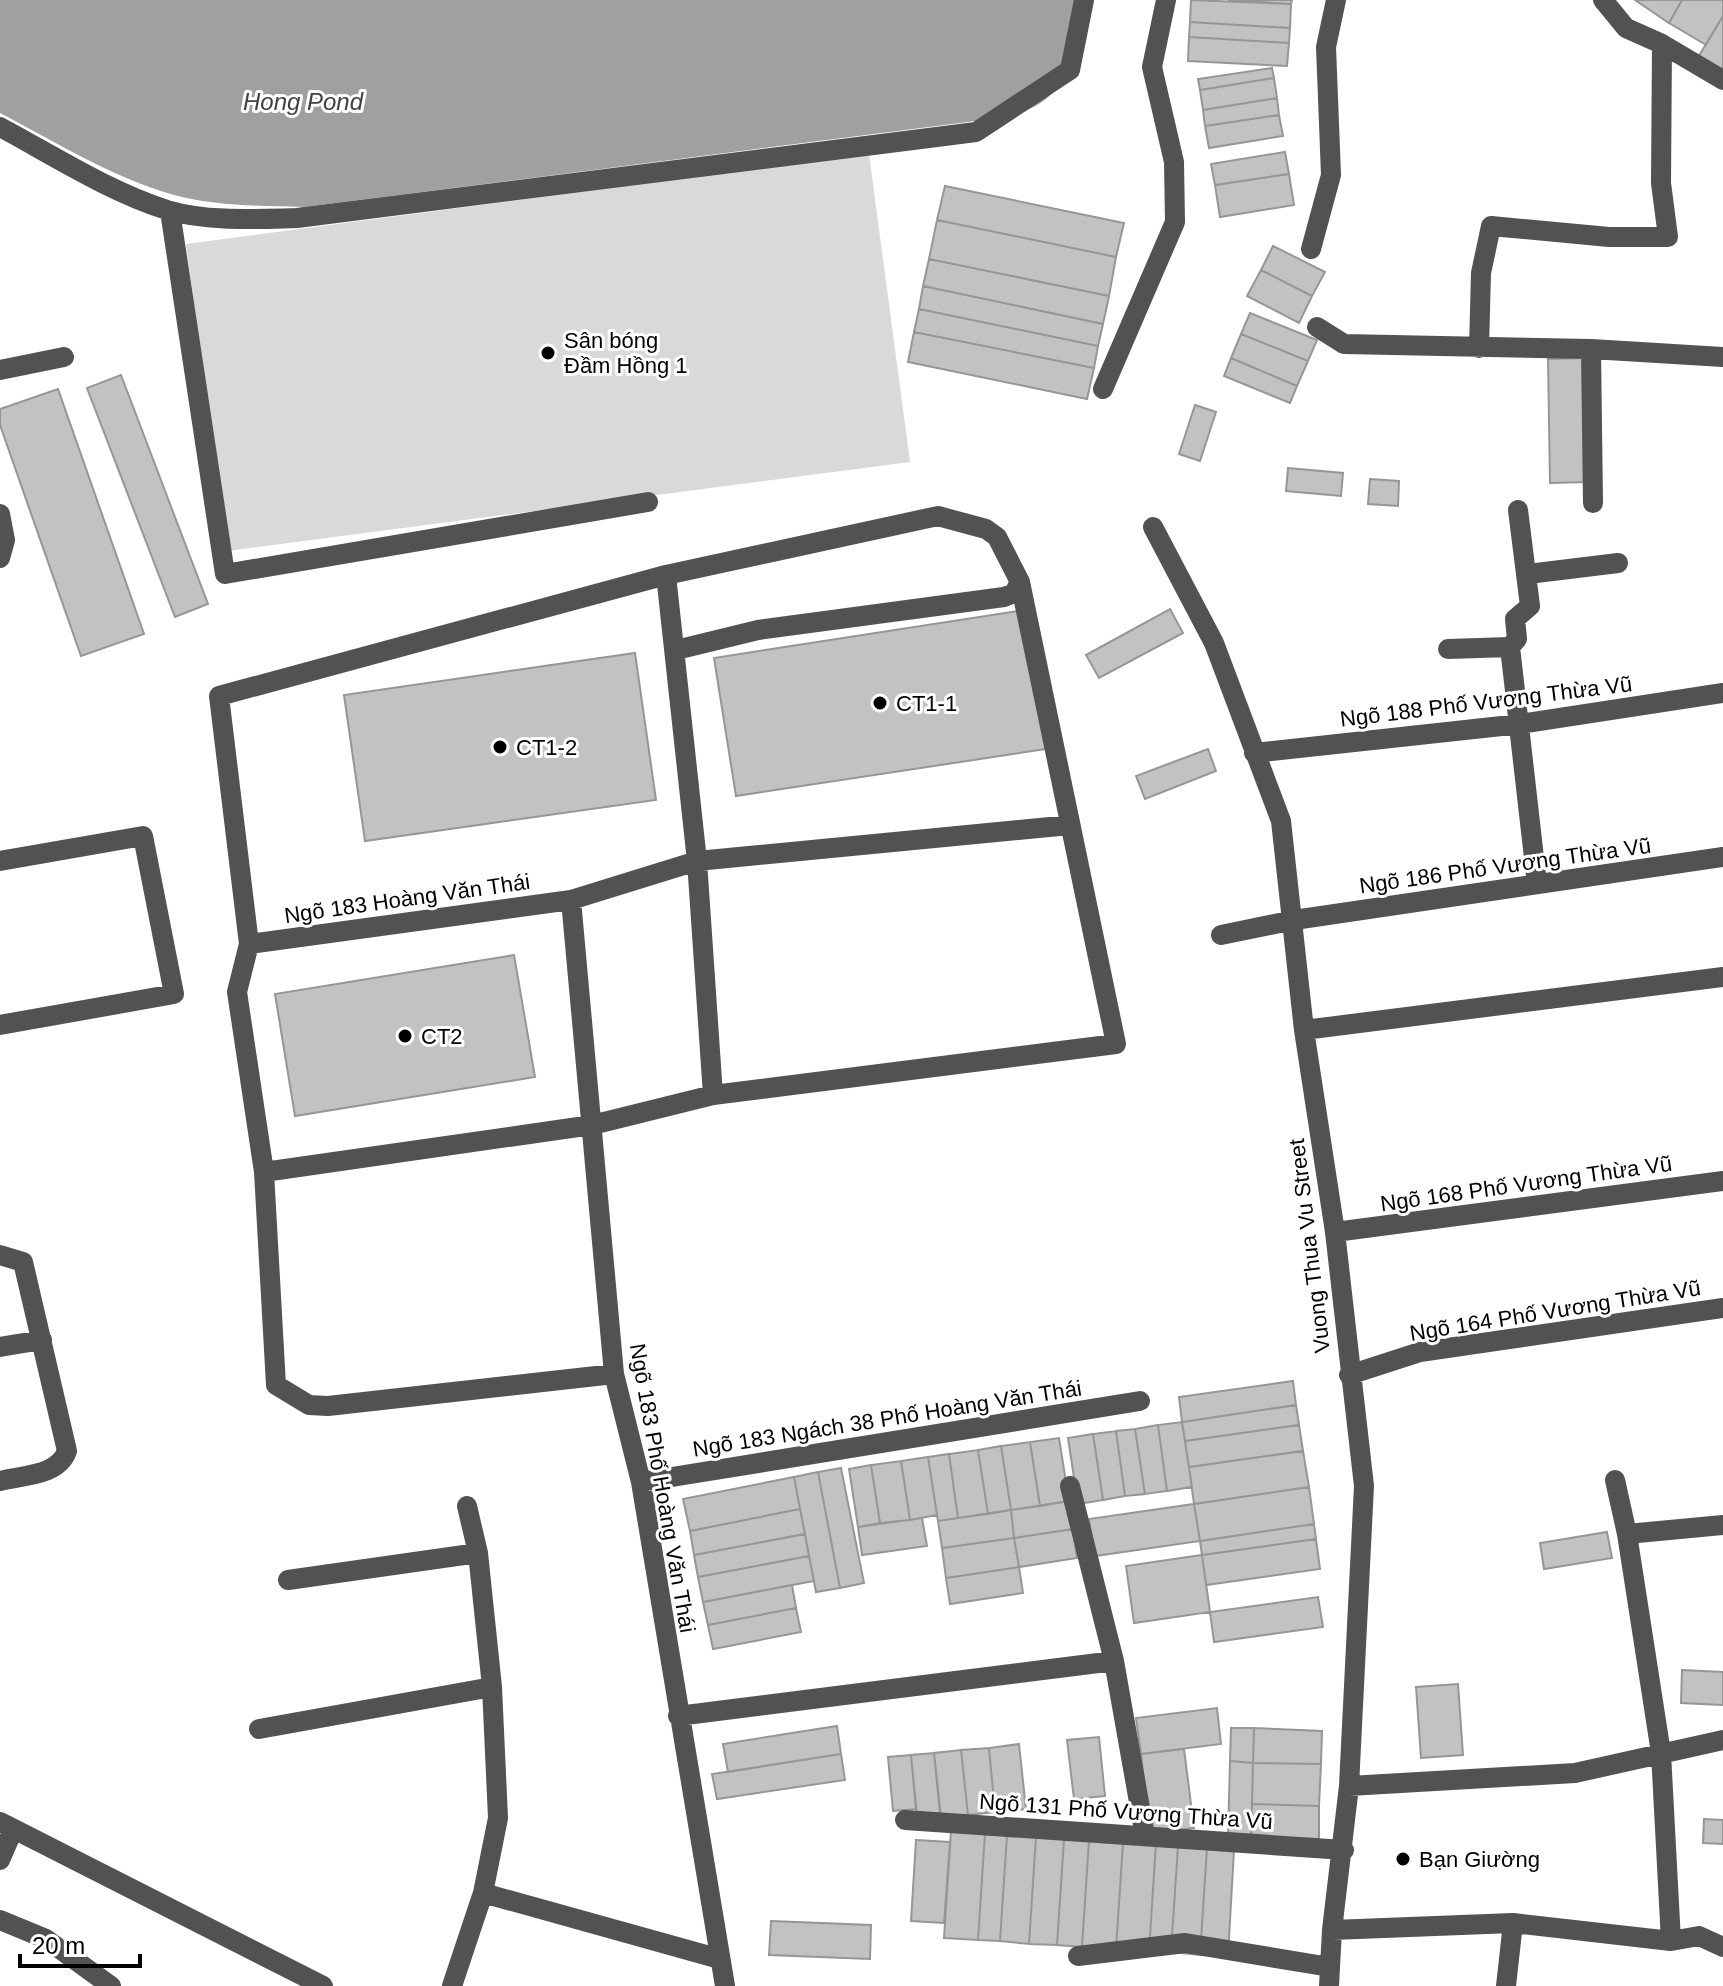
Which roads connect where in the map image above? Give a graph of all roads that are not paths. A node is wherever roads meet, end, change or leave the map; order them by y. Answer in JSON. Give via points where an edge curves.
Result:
{"nodes":[{"id":1,"x":1084,"y":0,"type":"edge"},
{"id":2,"x":1166,"y":0,"type":"edge"},
{"id":3,"x":1336,"y":0,"type":"edge"},
{"id":4,"x":1603,"y":0,"type":"edge"},
{"id":5,"x":1662,"y":44,"type":"junction"},
{"id":6,"x":1723,"y":80,"type":"edge"},
{"id":7,"x":0,"y":127,"type":"edge"},
{"id":8,"x":170,"y":211,"type":"junction"},
{"id":9,"x":1311,"y":249,"type":"dead end"},
{"id":10,"x":1317,"y":327,"type":"dead end"},
{"id":11,"x":1479,"y":348,"type":"junction"},
{"id":12,"x":1591,"y":349,"type":"junction"},
{"id":13,"x":64,"y":357,"type":"dead end"},
{"id":14,"x":1723,"y":357,"type":"edge"},
{"id":15,"x":0,"y":370,"type":"edge"},
{"id":16,"x":1103,"y":389,"type":"dead end"},
{"id":17,"x":648,"y":502,"type":"dead end"},
{"id":18,"x":1593,"y":503,"type":"dead end"},
{"id":19,"x":1518,"y":510,"type":"dead end"},
{"id":20,"x":0,"y":514,"type":"edge"},
{"id":21,"x":1153,"y":527,"type":"dead end"},
{"id":22,"x":0,"y":558,"type":"edge"},
{"id":23,"x":1618,"y":563,"type":"dead end"},
{"id":24,"x":1528,"y":574,"type":"junction"},
{"id":25,"x":666,"y":575,"type":"junction"},
{"id":26,"x":1020,"y":582,"type":"junction"},
{"id":27,"x":1510,"y":647,"type":"junction"},
{"id":28,"x":1448,"y":649,"type":"dead end"},
{"id":29,"x":676,"y":650,"type":"junction"},
{"id":30,"x":1723,"y":693,"type":"edge"},
{"id":31,"x":1520,"y":724,"type":"junction"},
{"id":32,"x":1254,"y":753,"type":"junction"},
{"id":33,"x":1070,"y":825,"type":"junction"},
{"id":34,"x":1723,"y":857,"type":"edge"},
{"id":35,"x":0,"y":861,"type":"edge"},
{"id":36,"x":697,"y":861,"type":"junction"},
{"id":37,"x":1537,"y":884,"type":"junction"},
{"id":38,"x":571,"y":900,"type":"junction"},
{"id":39,"x":1294,"y":920,"type":"junction"},
{"id":40,"x":1221,"y":935,"type":"dead end"},
{"id":41,"x":249,"y":944,"type":"junction"},
{"id":42,"x":1723,"y":977,"type":"edge"},
{"id":43,"x":0,"y":1025,"type":"edge"},
{"id":44,"x":1304,"y":1030,"type":"junction"},
{"id":45,"x":713,"y":1095,"type":"junction"},
{"id":46,"x":592,"y":1125,"type":"junction"},
{"id":47,"x":264,"y":1172,"type":"junction"},
{"id":48,"x":1723,"y":1181,"type":"edge"},
{"id":49,"x":1335,"y":1232,"type":"junction"},
{"id":50,"x":0,"y":1255,"type":"edge"},
{"id":51,"x":1723,"y":1308,"type":"edge"},
{"id":52,"x":42,"y":1340,"type":"junction"},
{"id":53,"x":0,"y":1347,"type":"edge"},
{"id":54,"x":614,"y":1374,"type":"junction"},
{"id":55,"x":1349,"y":1375,"type":"junction"},
{"id":56,"x":1140,"y":1401,"type":"dead end"},
{"id":57,"x":1615,"y":1480,"type":"dead end"},
{"id":58,"x":0,"y":1481,"type":"edge"},
{"id":59,"x":641,"y":1482,"type":"junction"},
{"id":60,"x":1070,"y":1486,"type":"dead end"},
{"id":61,"x":467,"y":1506,"type":"dead end"},
{"id":62,"x":1723,"y":1525,"type":"edge"},
{"id":63,"x":1627,"y":1534,"type":"junction"},
{"id":64,"x":478,"y":1553,"type":"junction"},
{"id":65,"x":288,"y":1580,"type":"dead end"},
{"id":66,"x":1114,"y":1661,"type":"junction"},
{"id":67,"x":492,"y":1687,"type":"junction"},
{"id":68,"x":678,"y":1716,"type":"junction"},
{"id":69,"x":259,"y":1729,"type":"dead end"},
{"id":70,"x":1723,"y":1740,"type":"edge"},
{"id":71,"x":1661,"y":1753,"type":"junction"},
{"id":72,"x":1349,"y":1786,"type":"junction"},
{"id":73,"x":905,"y":1820,"type":"dead end"},
{"id":74,"x":7,"y":1826,"type":"edge"},
{"id":75,"x":1145,"y":1836,"type":"junction"},
{"id":76,"x":1344,"y":1850,"type":"junction"},
{"id":77,"x":0,"y":1860,"type":"edge"},
{"id":78,"x":483,"y":1893,"type":"junction"},
{"id":79,"x":0,"y":1920,"type":"edge"},
{"id":80,"x":1513,"y":1923,"type":"junction"},
{"id":81,"x":1332,"y":1930,"type":"junction"},
{"id":82,"x":1671,"y":1941,"type":"junction"},
{"id":83,"x":1723,"y":1947,"type":"edge"},
{"id":84,"x":1078,"y":1956,"type":"dead end"},
{"id":85,"x":720,"y":1959,"type":"junction"},
{"id":86,"x":1329,"y":1977,"type":"edge"},
{"id":87,"x":310,"y":1983,"type":"edge"},
{"id":88,"x":111,"y":1986,"type":"edge"},
{"id":89,"x":452,"y":1986,"type":"edge"},
{"id":90,"x":725,"y":1986,"type":"edge"},
{"id":91,"x":1506,"y":1986,"type":"edge"}],
"edges":[{"from":1,"to":8,"type":"street","via":[[1070,70],[976,132],[297,218],[231,219]]},
{"from":2,"to":16,"type":"street","via":[[1152,67],[1174,162],[1175,222]]},
{"from":3,"to":9,"type":"street","via":[[1326,47],[1331,175]]},
{"from":4,"to":5,"type":"street","via":[[1626,28]]},
{"from":5,"to":6,"type":"street"},
{"from":5,"to":11,"type":"street","via":[[1661,183],[1668,237],[1491,226],[1481,273]]},
{"from":7,"to":8,"type":"street","via":[[113,188]]},
{"from":8,"to":17,"type":"street","via":[[225,574]]},
{"from":10,"to":11,"type":"street","via":[[1344,344]]},
{"from":11,"to":12,"type":"street"},
{"from":12,"to":14,"type":"street"},
{"from":12,"to":18,"type":"street"},
{"from":13,"to":15,"type":"street"},
{"from":19,"to":24,"type":"street"},
{"from":20,"to":22,"type":"street","via":[[5,540]]},
{"from":21,"to":32,"type":"street","name":"Vuong Thua Vu Street","via":[[1214,643]]},
{"from":23,"to":24,"type":"street"},
{"from":24,"to":27,"type":"street","via":[[1530,606],[1515,619],[1517,639]]},
{"from":25,"to":26,"type":"street","via":[[938,516],[997,537]]},
{"from":25,"to":29,"type":"street"},
{"from":25,"to":41,"type":"street","via":[[219,696]]},
{"from":26,"to":29,"type":"street","via":[[1004,597],[758,630]]},
{"from":26,"to":33,"type":"street"},
{"from":27,"to":28,"type":"street"},
{"from":27,"to":31,"type":"street"},
{"from":29,"to":36,"type":"street"},
{"from":30,"to":31,"type":"street","name":"Ngõ 188 Phố Vương Thừa Vũ"},
{"from":31,"to":32,"type":"street","name":"Ngõ 188 Phố Vương Thừa Vũ"},
{"from":31,"to":37,"type":"street"},
{"from":32,"to":39,"type":"street","name":"Vuong Thua Vu Street","via":[[1281,821]]},
{"from":33,"to":36,"type":"street","name":"Ngõ 183 Hoàng Văn Thái"},
{"from":33,"to":45,"type":"street","via":[[1116,1044]]},
{"from":34,"to":37,"type":"street","name":"Ngõ 186 Phố Vương Thừa Vũ"},
{"from":35,"to":43,"type":"street","via":[[143,836],[174,994]]},
{"from":36,"to":38,"type":"street","name":"Ngõ 183 Hoàng Văn Thái"},
{"from":36,"to":45,"type":"street"},
{"from":37,"to":39,"type":"street","name":"Ngõ 186 Phố Vương Thừa Vũ"},
{"from":38,"to":41,"type":"street","name":"Ngõ 183 Hoàng Văn Thái"},
{"from":38,"to":46,"type":"street","name":"Ngõ 183 Phố Hoàng Văn Thái"},
{"from":39,"to":40,"type":"street","name":"Ngõ 186 Phố Vương Thừa Vũ"},
{"from":39,"to":44,"type":"street","name":"Vuong Thua Vu Street"},
{"from":41,"to":47,"type":"street","via":[[237,992]]},
{"from":42,"to":44,"type":"street"},
{"from":44,"to":49,"type":"street","name":"Vuong Thua Vu Street"},
{"from":45,"to":46,"type":"street"},
{"from":46,"to":47,"type":"street"},
{"from":46,"to":54,"type":"street","name":"Ngõ 183 Phố Hoàng Văn Thái"},
{"from":47,"to":54,"type":"street","via":[[276,1385],[294,1399],[328,1406]]},
{"from":48,"to":49,"type":"street","name":"Ngõ 168 Phố Vương Thừa Vũ"},
{"from":49,"to":55,"type":"street","name":"Vuong Thua Vu Street"},
{"from":50,"to":52,"type":"street","via":[[23,1262]]},
{"from":51,"to":55,"type":"street","name":"Ngõ 164 Phố Vương Thừa Vũ","via":[[1420,1352]]},
{"from":52,"to":53,"type":"street"},
{"from":52,"to":58,"type":"street","via":[[67,1451],[62,1463],[51,1469]]},
{"from":54,"to":59,"type":"street","name":"Ngõ 183 Phố Hoàng Văn Thái"},
{"from":55,"to":72,"type":"street","name":"Vuong Thua Vu Street","via":[[1364,1486]]},
{"from":56,"to":59,"type":"street","name":"Ngõ 183 Ngách 38 Phố Hoàng Văn Thái"},
{"from":57,"to":63,"type":"street"},
{"from":59,"to":68,"type":"street","name":"Ngõ 183 Phố Hoàng Văn Thái"},
{"from":60,"to":66,"type":"street"},
{"from":61,"to":64,"type":"street"},
{"from":62,"to":63,"type":"street"},
{"from":63,"to":71,"type":"street"},
{"from":64,"to":65,"type":"street"},
{"from":64,"to":67,"type":"street"},
{"from":66,"to":68,"type":"street"},
{"from":66,"to":75,"type":"street"},
{"from":67,"to":69,"type":"street"},
{"from":67,"to":78,"type":"street","via":[[498,1818]]},
{"from":68,"to":85,"type":"street","name":"Ngõ 183 Phố Hoàng Văn Thái"},
{"from":70,"to":71,"type":"street"},
{"from":71,"to":72,"type":"street","via":[[1575,1773]]},
{"from":71,"to":82,"type":"street"},
{"from":72,"to":76,"type":"street","name":"Vuong Thua Vu Street"},
{"from":73,"to":75,"type":"street","name":"Ngõ 131 Phố Vương Thừa Vũ"},
{"from":74,"to":77,"type":"street"},
{"from":74,"to":87,"type":"street"},
{"from":75,"to":76,"type":"street","name":"Ngõ 131 Phố Vương Thừa Vũ"},
{"from":76,"to":81,"type":"street","name":"Vuong Thua Vu Street"},
{"from":78,"to":85,"type":"street"},
{"from":78,"to":89,"type":"street"},
{"from":79,"to":88,"type":"street","via":[[46,1939]]},
{"from":80,"to":81,"type":"street"},
{"from":80,"to":82,"type":"street"},
{"from":80,"to":91,"type":"street"},
{"from":81,"to":86,"type":"street","name":"Vuong Thua Vu Street"},
{"from":82,"to":83,"type":"street","via":[[1699,1936]]},
{"from":84,"to":86,"type":"street","via":[[1185,1943]]},
{"from":85,"to":90,"type":"street","name":"Ngõ 183 Phố Hoàng Văn Thái"}]}
